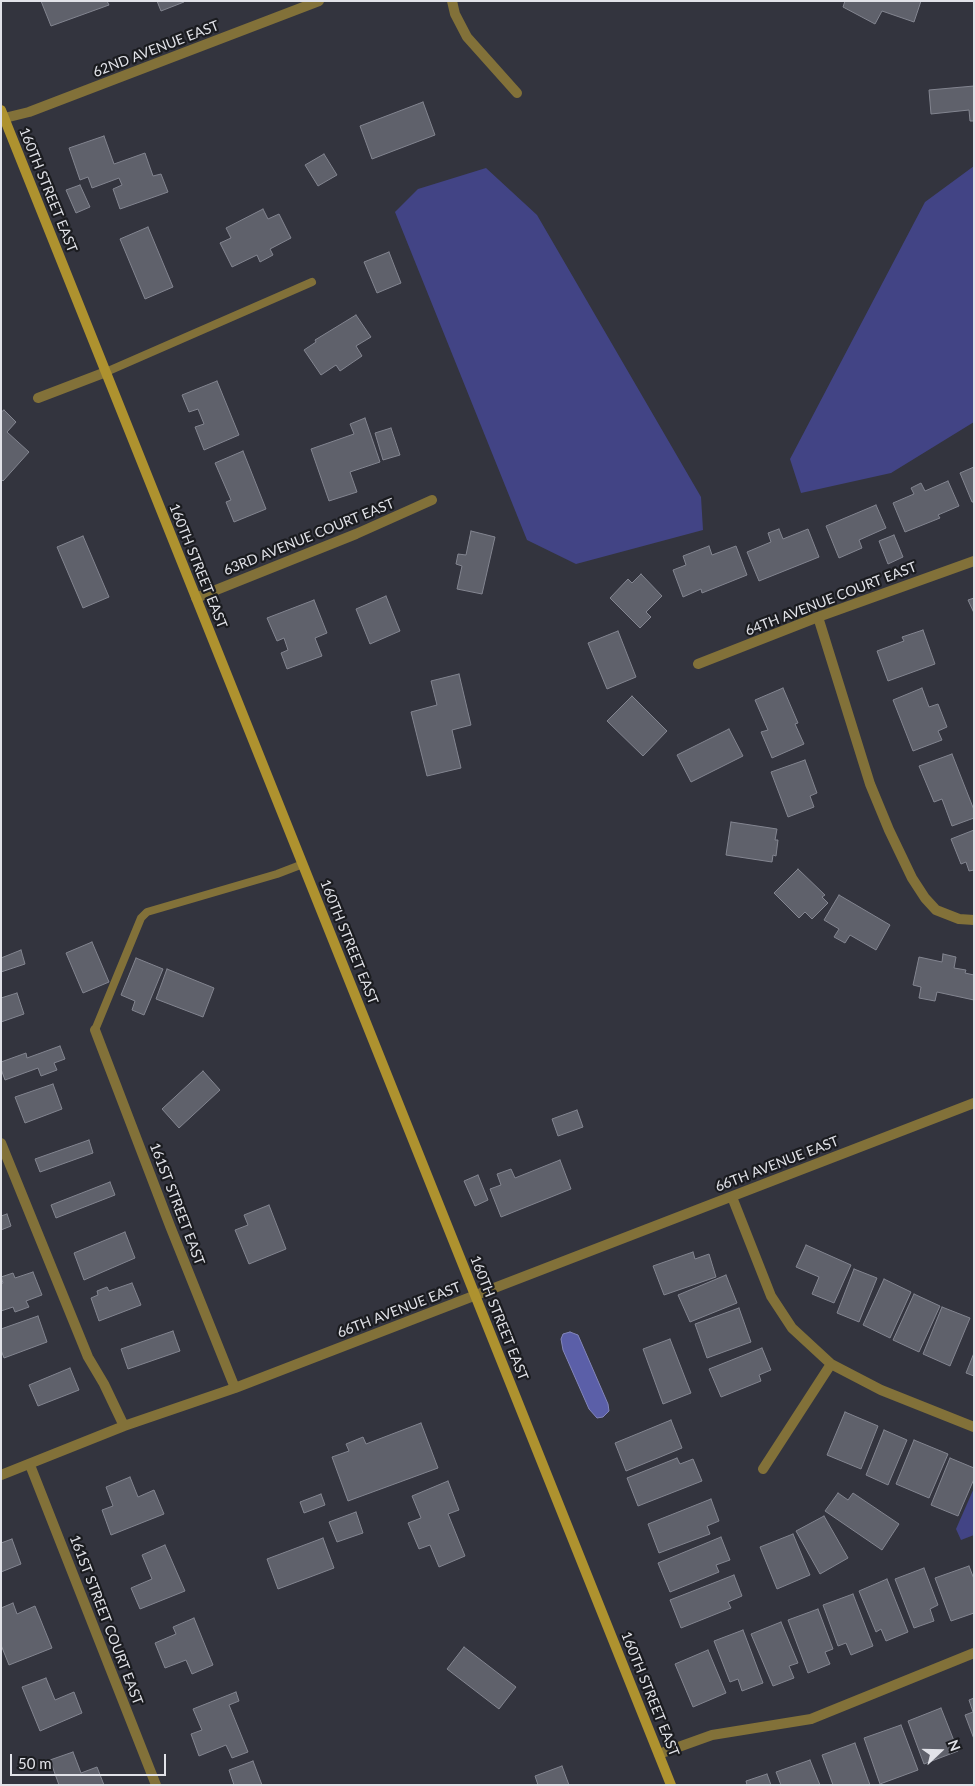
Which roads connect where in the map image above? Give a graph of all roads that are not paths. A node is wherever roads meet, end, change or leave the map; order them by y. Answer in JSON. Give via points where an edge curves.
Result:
{"nodes":[{"id":1,"x":319,"y":1,"type":"edge"},
{"id":2,"x":452,"y":1,"type":"edge"},
{"id":3,"x":517,"y":92,"type":"dead end"},
{"id":4,"x":2,"y":116,"type":"edge"},
{"id":5,"x":312,"y":282,"type":"dead end"},
{"id":6,"x":106,"y":372,"type":"junction"},
{"id":7,"x":38,"y":398,"type":"dead end"},
{"id":8,"x":432,"y":500,"type":"dead end"},
{"id":9,"x":974,"y":561,"type":"edge"},
{"id":10,"x":196,"y":598,"type":"junction"},
{"id":11,"x":818,"y":617,"type":"junction"},
{"id":12,"x":698,"y":664,"type":"dead end"},
{"id":13,"x":303,"y":864,"type":"junction"},
{"id":14,"x":974,"y":920,"type":"edge"},
{"id":15,"x":96,"y":1030,"type":"joint"},
{"id":16,"x":974,"y":1103,"type":"edge"},
{"id":17,"x":1,"y":1142,"type":"edge"},
{"id":18,"x":732,"y":1196,"type":"junction"},
{"id":19,"x":475,"y":1296,"type":"junction"},
{"id":20,"x":831,"y":1364,"type":"junction"},
{"id":21,"x":235,"y":1388,"type":"junction"},
{"id":22,"x":124,"y":1426,"type":"junction"},
{"id":23,"x":974,"y":1427,"type":"edge"},
{"id":24,"x":30,"y":1465,"type":"junction"},
{"id":25,"x":763,"y":1469,"type":"dead end"},
{"id":26,"x":1,"y":1475,"type":"edge"},
{"id":27,"x":974,"y":1653,"type":"edge"},
{"id":28,"x":659,"y":1754,"type":"junction"},
{"id":29,"x":156,"y":1785,"type":"edge"},
{"id":30,"x":671,"y":1785,"type":"edge"}],
"edges":[{"from":1,"to":4,"type":"street","name":"62ND AVENUE EAST","via":[[29,112]]},
{"from":2,"to":3,"type":"street","via":[[467,37]]},
{"from":4,"to":6,"type":"main road","name":"160TH STREET EAST"},
{"from":5,"to":6,"type":"lane"},
{"from":6,"to":7,"type":"street"},
{"from":6,"to":10,"type":"main road","name":"160TH STREET EAST"},
{"from":8,"to":10,"type":"street","name":"63RD AVENUE COURT EAST"},
{"from":9,"to":11,"type":"street","name":"64TH AVENUE COURT EAST"},
{"from":10,"to":13,"type":"main road","name":"160TH STREET EAST"},
{"from":11,"to":12,"type":"street","name":"64TH AVENUE COURT EAST"},
{"from":11,"to":14,"type":"street","via":[[870,784],[912,878],[936,910],[959,919]]},
{"from":13,"to":15,"type":"lane","via":[[147,912],[141,918]]},
{"from":13,"to":19,"type":"main road","name":"160TH STREET EAST"},
{"from":15,"to":21,"type":"street","name":"161ST STREET EAST"},
{"from":16,"to":18,"type":"street","name":"66TH AVENUE EAST"},
{"from":17,"to":22,"type":"street","via":[[88,1357]]},
{"from":18,"to":19,"type":"street","name":"66TH AVENUE EAST"},
{"from":18,"to":20,"type":"street","via":[[771,1296],[792,1328]]},
{"from":19,"to":21,"type":"street","name":"66TH AVENUE EAST"},
{"from":19,"to":28,"type":"main road","name":"160TH STREET EAST"},
{"from":20,"to":23,"type":"street","via":[[880,1390]]},
{"from":20,"to":25,"type":"street"},
{"from":21,"to":22,"type":"street","name":"66TH AVENUE EAST"},
{"from":22,"to":24,"type":"street","name":"66TH AVENUE EAST"},
{"from":24,"to":26,"type":"street","name":"66TH AVENUE EAST"},
{"from":24,"to":29,"type":"street","name":"161ST STREET COURT EAST"},
{"from":27,"to":28,"type":"street","via":[[811,1719],[712,1735]]},
{"from":28,"to":30,"type":"main road","name":"160TH STREET EAST"}]}
